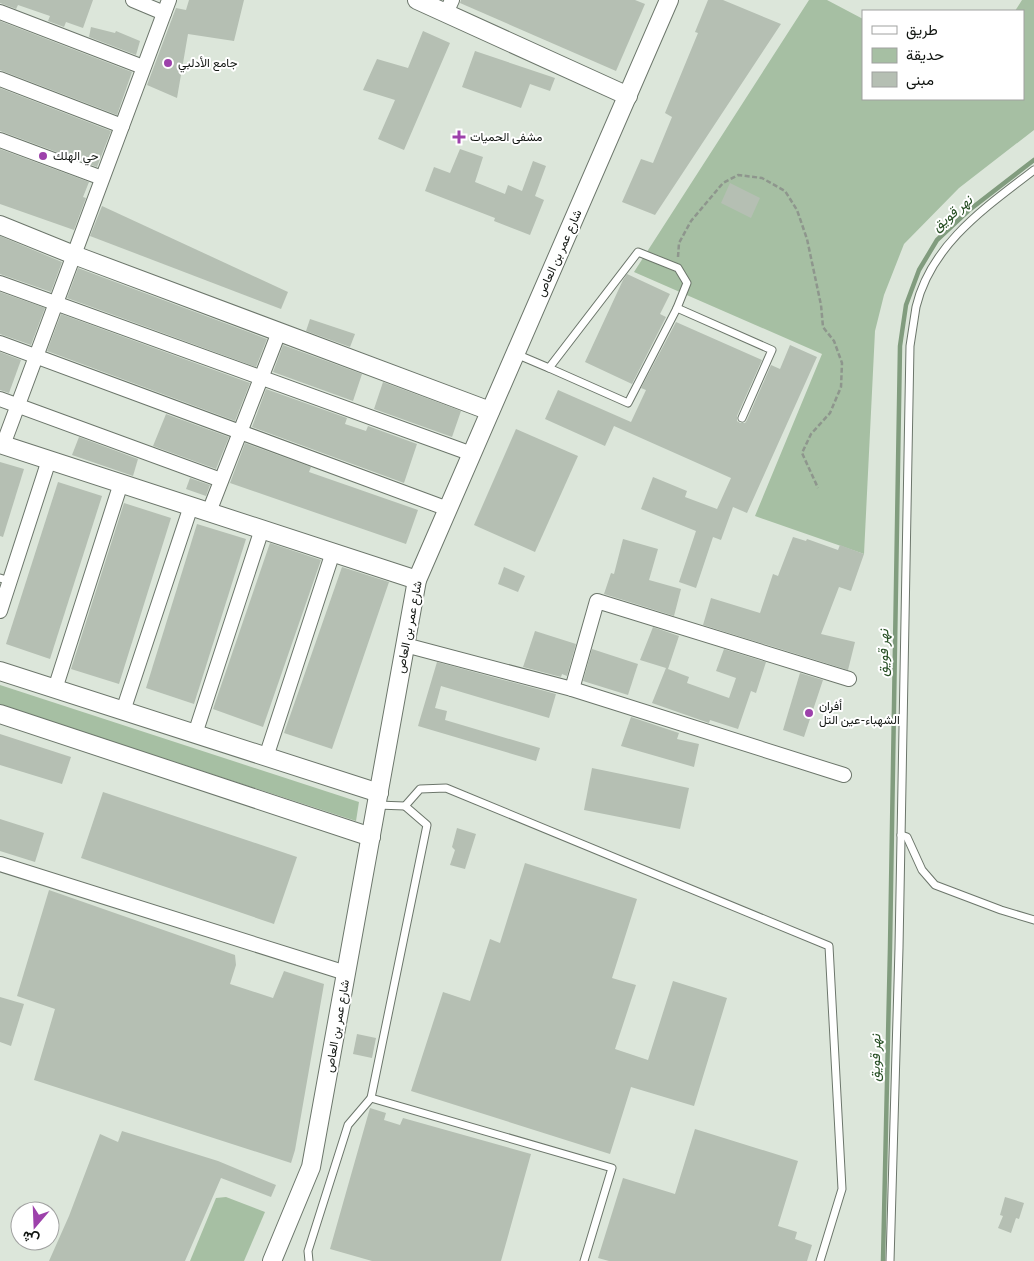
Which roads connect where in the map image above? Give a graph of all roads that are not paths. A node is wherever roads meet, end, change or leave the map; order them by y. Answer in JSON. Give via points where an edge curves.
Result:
{"nodes":[{"id":1,"x":133,"y":0,"type":"edge"},
{"id":2,"x":417,"y":0,"type":"edge"},
{"id":3,"x":669,"y":0,"type":"edge"},
{"id":4,"x":167,"y":7,"type":"edge"},
{"id":5,"x":449,"y":7,"type":"edge"},
{"id":6,"x":0,"y":12,"type":"edge"},
{"id":7,"x":143,"y":67,"type":"junction"},
{"id":8,"x":0,"y":79,"type":"edge"},
{"id":9,"x":628,"y":96,"type":"junction"},
{"id":10,"x":122,"y":126,"type":"junction"},
{"id":11,"x":0,"y":140,"type":"edge"},
{"id":12,"x":1034,"y":170,"type":"edge"},
{"id":13,"x":102,"y":178,"type":"junction"},
{"id":14,"x":0,"y":225,"type":"edge"},
{"id":15,"x":74,"y":255,"type":"junction"},
{"id":16,"x":0,"y":283,"type":"edge"},
{"id":17,"x":56,"y":304,"type":"junction"},
{"id":18,"x":677,"y":308,"type":"junction"},
{"id":19,"x":279,"y":332,"type":"junction"},
{"id":20,"x":0,"y":343,"type":"edge"},
{"id":21,"x":515,"y":354,"type":"junction"},
{"id":22,"x":36,"y":357,"type":"junction"},
{"id":23,"x":549,"y":368,"type":"junction"},
{"id":24,"x":261,"y":378,"type":"junction"},
{"id":25,"x":0,"y":398,"type":"edge"},
{"id":26,"x":18,"y":405,"type":"junction"},
{"id":27,"x":490,"y":411,"type":"junction"},
{"id":28,"x":742,"y":418,"type":"dead end"},
{"id":29,"x":240,"y":432,"type":"junction"},
{"id":30,"x":2,"y":444,"type":"edge"},
{"id":31,"x":472,"y":454,"type":"junction"},
{"id":32,"x":49,"y":460,"type":"junction"},
{"id":33,"x":221,"y":480,"type":"junction"},
{"id":34,"x":121,"y":484,"type":"junction"},
{"id":35,"x":191,"y":506,"type":"junction"},
{"id":36,"x":448,"y":509,"type":"junction"},
{"id":37,"x":209,"y":512,"type":"junction"},
{"id":38,"x":262,"y":529,"type":"junction"},
{"id":39,"x":332,"y":552,"type":"junction"},
{"id":40,"x":5,"y":580,"type":"edge"},
{"id":41,"x":417,"y":580,"type":"junction"},
{"id":42,"x":0,"y":611,"type":"edge"},
{"id":43,"x":405,"y":645,"type":"junction"},
{"id":44,"x":0,"y":671,"type":"edge"},
{"id":45,"x":849,"y":679,"type":"dead end"},
{"id":46,"x":55,"y":688,"type":"junction"},
{"id":47,"x":572,"y":689,"type":"junction"},
{"id":48,"x":124,"y":710,"type":"junction"},
{"id":49,"x":0,"y":714,"type":"edge"},
{"id":50,"x":195,"y":734,"type":"junction"},
{"id":51,"x":266,"y":756,"type":"junction"},
{"id":52,"x":844,"y":776,"type":"dead end"},
{"id":53,"x":378,"y":799,"type":"junction"},
{"id":54,"x":405,"y":806,"type":"junction"},
{"id":55,"x":901,"y":834,"type":"junction"},
{"id":56,"x":371,"y":837,"type":"junction"},
{"id":57,"x":0,"y":864,"type":"edge"},
{"id":58,"x":1034,"y":920,"type":"edge"},
{"id":59,"x":346,"y":974,"type":"junction"},
{"id":60,"x":371,"y":1098,"type":"junction"},
{"id":61,"x":272,"y":1261,"type":"edge"},
{"id":62,"x":309,"y":1261,"type":"edge"},
{"id":63,"x":584,"y":1261,"type":"edge"},
{"id":64,"x":820,"y":1261,"type":"edge"},
{"id":65,"x":890,"y":1261,"type":"edge"}],
"edges":[{"from":1,"to":4,"type":"street"},
{"from":2,"to":5,"type":"street"},
{"from":3,"to":9,"type":"street","name":"شارع عمر بن العاص"},
{"from":4,"to":7,"type":"street"},
{"from":5,"to":9,"type":"street"},
{"from":6,"to":7,"type":"street"},
{"from":7,"to":10,"type":"street"},
{"from":8,"to":10,"type":"street"},
{"from":9,"to":21,"type":"street","name":"شارع عمر بن العاص"},
{"from":10,"to":13,"type":"street"},
{"from":11,"to":13,"type":"street"},
{"from":12,"to":55,"type":"lane","via":[[975,216],[946,245],[928,274],[917,306],[910,346]]},
{"from":13,"to":15,"type":"street"},
{"from":14,"to":15,"type":"street"},
{"from":15,"to":17,"type":"street"},
{"from":15,"to":19,"type":"street"},
{"from":16,"to":17,"type":"street"},
{"from":17,"to":22,"type":"street"},
{"from":17,"to":24,"type":"street"},
{"from":18,"to":23,"type":"lane","via":[[628,403]]},
{"from":18,"to":23,"type":"lane","via":[[687,283],[678,268],[638,252]]},
{"from":18,"to":28,"type":"lane","via":[[772,350]]},
{"from":19,"to":24,"type":"street"},
{"from":19,"to":27,"type":"street"},
{"from":20,"to":22,"type":"street"},
{"from":21,"to":23,"type":"lane"},
{"from":21,"to":27,"type":"street","name":"شارع عمر بن العاص"},
{"from":22,"to":26,"type":"street"},
{"from":22,"to":29,"type":"street"},
{"from":24,"to":29,"type":"street"},
{"from":24,"to":31,"type":"street"},
{"from":25,"to":26,"type":"street"},
{"from":26,"to":30,"type":"street"},
{"from":26,"to":33,"type":"street"},
{"from":27,"to":31,"type":"street","name":"شارع عمر بن العاص"},
{"from":29,"to":33,"type":"street"},
{"from":29,"to":36,"type":"street"},
{"from":30,"to":32,"type":"street"},
{"from":31,"to":36,"type":"street","name":"شارع عمر بن العاص"},
{"from":32,"to":34,"type":"street"},
{"from":32,"to":40,"type":"street"},
{"from":33,"to":37,"type":"street"},
{"from":34,"to":35,"type":"street"},
{"from":34,"to":46,"type":"street"},
{"from":35,"to":37,"type":"street"},
{"from":35,"to":48,"type":"street"},
{"from":36,"to":41,"type":"street","name":"شارع عمر بن العاص"},
{"from":37,"to":38,"type":"street"},
{"from":38,"to":39,"type":"street"},
{"from":38,"to":50,"type":"street"},
{"from":39,"to":41,"type":"street"},
{"from":39,"to":51,"type":"street"},
{"from":40,"to":42,"type":"street"},
{"from":41,"to":43,"type":"street","name":"شارع عمر بن العاص"},
{"from":43,"to":47,"type":"street"},
{"from":43,"to":53,"type":"street","name":"شارع عمر بن العاص"},
{"from":44,"to":46,"type":"street"},
{"from":45,"to":47,"type":"street","via":[[597,601]]},
{"from":46,"to":48,"type":"street"},
{"from":47,"to":52,"type":"street"},
{"from":48,"to":50,"type":"street"},
{"from":49,"to":56,"type":"street"},
{"from":50,"to":51,"type":"street"},
{"from":51,"to":53,"type":"street"},
{"from":53,"to":54,"type":"lane"},
{"from":53,"to":56,"type":"street","name":"شارع عمر بن العاص"},
{"from":54,"to":60,"type":"lane","via":[[427,825]]},
{"from":54,"to":64,"type":"lane","via":[[420,789],[446,788],[829,946],[842,1190]]},
{"from":55,"to":58,"type":"lane","via":[[908,837],[922,870],[935,886]]},
{"from":55,"to":65,"type":"lane"},
{"from":56,"to":59,"type":"street","name":"شارع عمر بن العاص"},
{"from":57,"to":59,"type":"street"},
{"from":59,"to":61,"type":"street","name":"شارع عمر بن العاص","via":[[311,1167]]},
{"from":60,"to":62,"type":"lane","via":[[348,1125],[308,1250]]},
{"from":60,"to":63,"type":"lane","via":[[612,1168]]}]}
